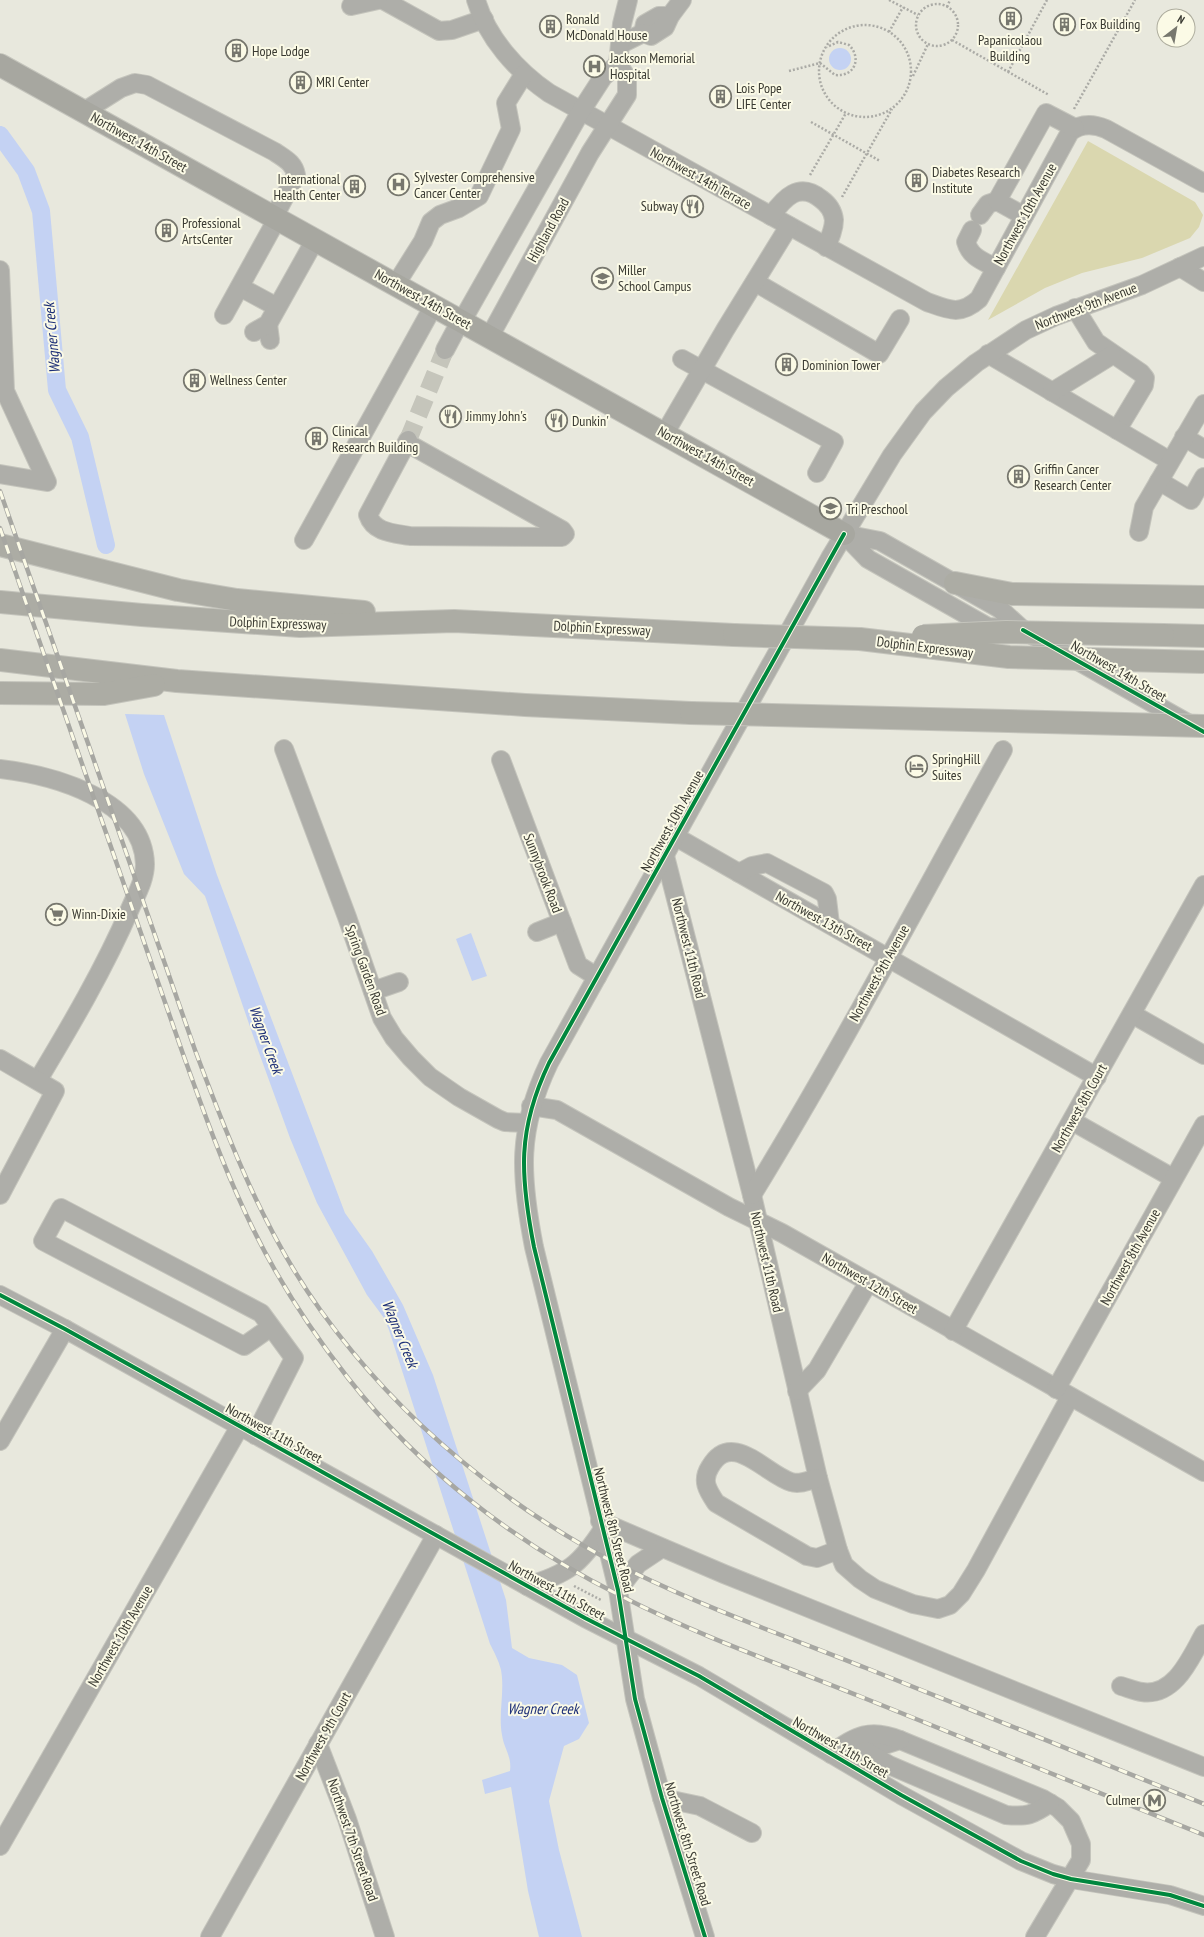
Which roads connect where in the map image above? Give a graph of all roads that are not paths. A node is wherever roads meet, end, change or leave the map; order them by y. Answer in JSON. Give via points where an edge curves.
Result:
{"nodes":[{"id":1,"x":378,"y":0,"type":"edge"},
{"id":2,"x":383,"y":0,"type":"edge"},
{"id":3,"x":476,"y":0,"type":"edge"},
{"id":4,"x":628,"y":0,"type":"edge"},
{"id":5,"x":682,"y":0,"type":"edge"},
{"id":6,"x":351,"y":6,"type":"dead end"},
{"id":7,"x":484,"y":19,"type":"junction"},
{"id":8,"x":621,"y":44,"type":"junction"},
{"id":9,"x":618,"y":64,"type":"junction"},
{"id":10,"x":0,"y":65,"type":"edge"},
{"id":11,"x":524,"y":74,"type":"junction"},
{"id":12,"x":581,"y":111,"type":"junction"},
{"id":13,"x":83,"y":112,"type":"junction"},
{"id":14,"x":607,"y":125,"type":"junction"},
{"id":15,"x":1083,"y":127,"type":"junction"},
{"id":16,"x":1204,"y":183,"type":"edge"},
{"id":17,"x":997,"y":201,"type":"junction"},
{"id":18,"x":771,"y":216,"type":"junction"},
{"id":19,"x":1024,"y":216,"type":"junction"},
{"id":20,"x":276,"y":218,"type":"junction"},
{"id":21,"x":789,"y":226,"type":"junction"},
{"id":22,"x":315,"y":240,"type":"junction"},
{"id":23,"x":826,"y":247,"type":"junction"},
{"id":24,"x":1204,"y":256,"type":"edge"},
{"id":25,"x":1180,"y":267,"type":"junction"},
{"id":26,"x":0,"y":268,"type":"edge"},
{"id":27,"x":996,"y":268,"type":"junction"},
{"id":28,"x":755,"y":282,"type":"junction"},
{"id":29,"x":1204,"y":282,"type":"edge"},
{"id":30,"x":396,"y":284,"type":"junction"},
{"id":31,"x":434,"y":305,"type":"junction"},
{"id":32,"x":277,"y":307,"type":"junction"},
{"id":33,"x":1075,"y":308,"type":"junction"},
{"id":34,"x":963,"y":310,"type":"joint"},
{"id":35,"x":1,"y":315,"type":"edge"},
{"id":36,"x":900,"y":319,"type":"dead end"},
{"id":37,"x":462,"y":320,"type":"junction"},
{"id":38,"x":264,"y":332,"type":"dead end"},
{"id":39,"x":490,"y":336,"type":"junction"},
{"id":40,"x":445,"y":350,"type":"tunnel mouth"},
{"id":41,"x":988,"y":354,"type":"junction"},
{"id":42,"x":1112,"y":355,"type":"junction"},
{"id":43,"x":682,"y":359,"type":"dead end"},
{"id":44,"x":702,"y":369,"type":"junction"},
{"id":45,"x":1052,"y":392,"type":"junction"},
{"id":46,"x":1204,"y":404,"type":"edge"},
{"id":47,"x":923,"y":412,"type":"joint"},
{"id":48,"x":1117,"y":430,"type":"junction"},
{"id":49,"x":665,"y":433,"type":"junction"},
{"id":50,"x":1184,"y":437,"type":"junction"},
{"id":51,"x":408,"y":442,"type":"joint"},
{"id":52,"x":1204,"y":449,"type":"edge"},
{"id":53,"x":1170,"y":461,"type":"junction"},
{"id":54,"x":816,"y":472,"type":"dead end"},
{"id":55,"x":0,"y":474,"type":"edge"},
{"id":56,"x":1204,"y":477,"type":"edge"},
{"id":57,"x":1159,"y":481,"type":"junction"},
{"id":58,"x":1139,"y":532,"type":"dead end"},
{"id":59,"x":844,"y":534,"type":"junction"},
{"id":60,"x":304,"y":540,"type":"dead end"},
{"id":61,"x":0,"y":545,"type":"edge"},
{"id":62,"x":955,"y":583,"type":"junction"},
{"id":63,"x":1204,"y":597,"type":"edge"},
{"id":64,"x":0,"y":602,"type":"edge"},
{"id":65,"x":454,"y":621,"type":"junction"},
{"id":66,"x":1023,"y":630,"type":"junction"},
{"id":67,"x":1204,"y":636,"type":"edge"},
{"id":68,"x":860,"y":639,"type":"junction"},
{"id":69,"x":0,"y":660,"type":"edge"},
{"id":70,"x":1204,"y":662,"type":"edge"},
{"id":71,"x":177,"y":681,"type":"junction"},
{"id":72,"x":0,"y":693,"type":"edge"},
{"id":73,"x":1204,"y":726,"type":"edge"},
{"id":74,"x":1204,"y":732,"type":"edge"},
{"id":75,"x":284,"y":749,"type":"dead end"},
{"id":76,"x":1003,"y":750,"type":"dead end"},
{"id":77,"x":501,"y":760,"type":"dead end"},
{"id":78,"x":0,"y":769,"type":"edge"},
{"id":79,"x":676,"y":837,"type":"junction"},
{"id":80,"x":665,"y":856,"type":"junction"},
{"id":81,"x":739,"y":873,"type":"junction"},
{"id":82,"x":1204,"y":885,"type":"edge"},
{"id":83,"x":562,"y":922,"type":"junction"},
{"id":84,"x":830,"y":924,"type":"junction"},
{"id":85,"x":537,"y":932,"type":"dead end"},
{"id":86,"x":888,"y":957,"type":"junction"},
{"id":87,"x":597,"y":977,"type":"junction"},
{"id":88,"x":399,"y":982,"type":"dead end"},
{"id":89,"x":373,"y":991,"type":"junction"},
{"id":90,"x":1132,"y":1014,"type":"junction"},
{"id":91,"x":1204,"y":1055,"type":"edge"},
{"id":92,"x":0,"y":1059,"type":"edge"},
{"id":93,"x":1097,"y":1077,"type":"junction"},
{"id":94,"x":38,"y":1080,"type":"junction"},
{"id":95,"x":529,"y":1115,"type":"junction"},
{"id":96,"x":1072,"y":1121,"type":"junction"},
{"id":97,"x":1202,"y":1132,"type":"edge"},
{"id":98,"x":1173,"y":1178,"type":"junction"},
{"id":99,"x":752,"y":1194,"type":"junction"},
{"id":100,"x":0,"y":1195,"type":"edge"},
{"id":101,"x":758,"y":1222,"type":"junction"},
{"id":102,"x":868,"y":1283,"type":"junction"},
{"id":103,"x":0,"y":1295,"type":"edge"},
{"id":104,"x":271,"y":1327,"type":"junction"},
{"id":105,"x":64,"y":1329,"type":"junction"},
{"id":106,"x":953,"y":1331,"type":"junction"},
{"id":107,"x":797,"y":1391,"type":"junction"},
{"id":108,"x":1063,"y":1393,"type":"junction"},
{"id":109,"x":247,"y":1430,"type":"junction"},
{"id":110,"x":0,"y":1441,"type":"edge"},
{"id":111,"x":1204,"y":1472,"type":"edge"},
{"id":112,"x":818,"y":1478,"type":"junction"},
{"id":113,"x":601,"y":1525,"type":"junction"},
{"id":114,"x":443,"y":1539,"type":"junction"},
{"id":115,"x":662,"y":1548,"type":"junction"},
{"id":116,"x":838,"y":1550,"type":"junction"},
{"id":117,"x":527,"y":1586,"type":"junction"},
{"id":118,"x":618,"y":1590,"type":"junction"},
{"id":119,"x":938,"y":1609,"type":"joint"},
{"id":120,"x":1204,"y":1634,"type":"edge"},
{"id":121,"x":624,"y":1638,"type":"junction"},
{"id":122,"x":1121,"y":1686,"type":"dead end"},
{"id":123,"x":900,"y":1740,"type":"junction"},
{"id":124,"x":318,"y":1744,"type":"junction"},
{"id":125,"x":866,"y":1752,"type":"junction"},
{"id":126,"x":837,"y":1758,"type":"junction"},
{"id":127,"x":1204,"y":1768,"type":"edge"},
{"id":128,"x":662,"y":1798,"type":"junction"},
{"id":129,"x":1050,"y":1803,"type":"junction"},
{"id":130,"x":752,"y":1833,"type":"dead end"},
{"id":131,"x":0,"y":1846,"type":"edge"},
{"id":132,"x":1071,"y":1879,"type":"junction"},
{"id":133,"x":1204,"y":1906,"type":"edge"},
{"id":134,"x":210,"y":1937,"type":"edge"},
{"id":135,"x":385,"y":1937,"type":"edge"},
{"id":136,"x":706,"y":1937,"type":"edge"},
{"id":137,"x":1035,"y":1937,"type":"edge"}],
"edges":[{"from":1,"to":6,"type":"street"},
{"from":2,"to":7,"type":"street","via":[[439,31],[452,30]]},
{"from":3,"to":7,"type":"street","name":"Northwest 14th Terrace"},
{"from":4,"to":8,"type":"street","via":[[622,24]]},
{"from":5,"to":8,"type":"street","via":[[670,16],[659,16],[645,24],[644,33]]},
{"from":7,"to":11,"type":"street","name":"Northwest 14th Terrace","via":[[500,47]]},
{"from":8,"to":9,"type":"street"},
{"from":9,"to":12,"type":"street","via":[[603,77]]},
{"from":9,"to":14,"type":"street","name":"Highland Road","via":[[628,78],[627,95]]},
{"from":10,"to":13,"type":"main road","name":"Northwest 14th Street"},
{"from":11,"to":12,"type":"street","name":"Northwest 14th Terrace","via":[[549,93]]},
{"from":11,"to":30,"type":"street","via":[[506,103],[511,128],[479,196],[431,222],[423,241]]},
{"from":12,"to":14,"type":"street","name":"Northwest 14th Terrace"},
{"from":12,"to":37,"type":"street"},
{"from":13,"to":20,"type":"main road","name":"Northwest 14th Street"},
{"from":13,"to":20,"type":"street","via":[[121,88],[135,83],[147,85],[275,152],[290,162],[296,175]]},
{"from":14,"to":18,"type":"street","name":"Northwest 14th Terrace"},
{"from":14,"to":39,"type":"street","name":"Highland Road"},
{"from":15,"to":16,"type":"street","via":[[1106,129]]},
{"from":15,"to":17,"type":"street","via":[[1046,113]]},
{"from":15,"to":19,"type":"street","name":"Northwest 10th Avenue","via":[[1070,132]]},
{"from":17,"to":19,"type":"street"},
{"from":17,"to":27,"type":"street","via":[[988,204],[966,242],[968,251],[976,258]]},
{"from":18,"to":21,"type":"street","name":"Northwest 14th Terrace"},
{"from":18,"to":23,"type":"street","via":[[790,195],[806,191],[816,195],[831,209],[834,220]]},
{"from":19,"to":27,"type":"street","name":"Northwest 10th Avenue"},
{"from":20,"to":22,"type":"main road","name":"Northwest 14th Street"},
{"from":20,"to":32,"type":"street","via":[[229,307]]},
{"from":21,"to":23,"type":"street","name":"Northwest 14th Terrace"},
{"from":21,"to":28,"type":"street"},
{"from":22,"to":30,"type":"main road","name":"Northwest 14th Street"},
{"from":22,"to":32,"type":"street"},
{"from":23,"to":34,"type":"street","name":"Northwest 14th Terrace","via":[[927,302],[949,309]]},
{"from":24,"to":25,"type":"street","name":"Northwest 9th Avenue"},
{"from":25,"to":29,"type":"street"},
{"from":25,"to":33,"type":"street","name":"Northwest 9th Avenue","via":[[1142,285]]},
{"from":26,"to":35,"type":"street"},
{"from":27,"to":34,"type":"street","name":"Northwest 10th Avenue","via":[[979,299]]},
{"from":28,"to":36,"type":"street","via":[[879,354]]},
{"from":28,"to":44,"type":"street"},
{"from":30,"to":31,"type":"main road","name":"Northwest 14th Street"},
{"from":31,"to":37,"type":"main road","name":"Northwest 14th Street"},
{"from":31,"to":60,"type":"street"},
{"from":32,"to":38,"type":"street"},
{"from":33,"to":41,"type":"street","name":"Northwest 9th Avenue","via":[[1026,330]]},
{"from":33,"to":42,"type":"street","via":[[1096,342]]},
{"from":35,"to":55,"type":"street","via":[[5,391],[47,482]]},
{"from":37,"to":39,"type":"main road","name":"Northwest 14th Street"},
{"from":37,"to":40,"type":"street"},
{"from":39,"to":49,"type":"main road","name":"Northwest 14th Street"},
{"from":41,"to":45,"type":"street"},
{"from":41,"to":47,"type":"street","name":"Northwest 9th Avenue","via":[[946,388]]},
{"from":42,"to":45,"type":"street"},
{"from":42,"to":48,"type":"street","via":[[1145,378],[1144,385]]},
{"from":43,"to":44,"type":"street"},
{"from":44,"to":49,"type":"street"},
{"from":44,"to":54,"type":"street","via":[[834,442]]},
{"from":45,"to":48,"type":"street"},
{"from":46,"to":50,"type":"street"},
{"from":47,"to":59,"type":"street","name":"Northwest 10th Avenue","via":[[892,455]]},
{"from":48,"to":53,"type":"street"},
{"from":49,"to":59,"type":"main road","name":"Northwest 14th Street"},
{"from":50,"to":52,"type":"street"},
{"from":50,"to":53,"type":"street"},
{"from":51,"to":51,"type":"street","via":[[368,515],[370,522],[377,528],[410,536],[562,537],[564,534],[562,530]]},
{"from":53,"to":57,"type":"street"},
{"from":56,"to":57,"type":"street","via":[[1191,500]]},
{"from":57,"to":58,"type":"street","via":[[1144,507]]},
{"from":59,"to":62,"type":"street","name":"Northwest 14th Street","via":[[880,541]]},
{"from":59,"to":66,"type":"street","name":"Northwest 14th Street","via":[[868,559],[988,627]]},
{"from":59,"to":79,"type":"street","name":"Northwest 10th Avenue"},
{"from":61,"to":65,"type":"highway","via":[[178,590],[237,600]]},
{"from":62,"to":63,"type":"highway","via":[[1012,594]]},
{"from":62,"to":66,"type":"street","name":"Northwest 14th Street","via":[[1000,608]]},
{"from":64,"to":65,"type":"highway","name":"Dolphin Expressway","via":[[300,626]]},
{"from":65,"to":68,"type":"highway","name":"Dolphin Expressway","bridge":true},
{"from":66,"to":74,"type":"street","name":"Northwest 14th Street"},
{"from":67,"to":68,"type":"highway","bridge":true,"via":[[1006,632]]},
{"from":68,"to":70,"type":"highway","name":"Dolphin Expressway","bridge":true,"via":[[1009,657]]},
{"from":69,"to":71,"type":"highway"},
{"from":71,"to":72,"type":"highway","via":[[104,694]]},
{"from":71,"to":73,"type":"highway","bridge":true,"via":[[510,704],[691,712]]},
{"from":75,"to":89,"type":"street","name":"Spring Garden Road"},
{"from":76,"to":86,"type":"street","name":"Northwest 9th Avenue"},
{"from":77,"to":83,"type":"street","name":"Sunnybrook Road"},
{"from":78,"to":94,"type":"street","via":[[47,776],[74,786],[100,800],[122,815],[133,827],[144,852],[144,876],[110,955]]},
{"from":79,"to":80,"type":"street","name":"Northwest 10th Avenue"},
{"from":79,"to":81,"type":"street","name":"Northwest 13th Street"},
{"from":80,"to":87,"type":"street","name":"Northwest 10th Avenue"},
{"from":80,"to":99,"type":"street","name":"Northwest 11th Road"},
{"from":81,"to":84,"type":"street","name":"Northwest 13th Street"},
{"from":81,"to":84,"type":"street","via":[[752,866],[767,863],[824,893]]},
{"from":82,"to":90,"type":"street","name":"Northwest 8th Court"},
{"from":83,"to":85,"type":"street"},
{"from":83,"to":87,"type":"street","name":"Sunnybrook Road","via":[[578,965]]},
{"from":84,"to":86,"type":"street","name":"Northwest 13th Street"},
{"from":86,"to":93,"type":"street","name":"Northwest 13th Street"},
{"from":86,"to":99,"type":"street","name":"Northwest 9th Avenue"},
{"from":87,"to":95,"type":"street","name":"Northwest 10th Avenue","via":[[549,1063],[537,1088]]},
{"from":88,"to":89,"type":"street"},
{"from":89,"to":95,"type":"street","name":"Spring Garden Road","via":[[382,1018],[394,1038],[430,1077],[459,1097],[505,1122]]},
{"from":90,"to":91,"type":"street"},
{"from":90,"to":93,"type":"street","name":"Northwest 8th Court"},
{"from":92,"to":94,"type":"street"},
{"from":93,"to":96,"type":"street","name":"Northwest 8th Court"},
{"from":94,"to":100,"type":"street","via":[[55,1091]]},
{"from":95,"to":101,"type":"street","name":"Northwest 12th Street","via":[[557,1110]]},
{"from":95,"to":113,"type":"street","name":"Northwest 8th Street Road","via":[[523,1172],[527,1210]]},
{"from":96,"to":98,"type":"street"},
{"from":96,"to":106,"type":"street","name":"Northwest 8th Court"},
{"from":97,"to":98,"type":"street","name":"Northwest 8th Avenue"},
{"from":98,"to":108,"type":"street","name":"Northwest 8th Avenue"},
{"from":99,"to":101,"type":"street","name":"Northwest 11th Road"},
{"from":101,"to":102,"type":"street","name":"Northwest 12th Street","via":[[782,1233]]},
{"from":101,"to":107,"type":"street","name":"Northwest 11th Road"},
{"from":102,"to":106,"type":"street","name":"Northwest 12th Street"},
{"from":102,"to":107,"type":"street","via":[[817,1370]]},
{"from":103,"to":105,"type":"street","name":"Northwest 11th Street"},
{"from":104,"to":104,"type":"street","via":[[261,1313],[61,1208],[43,1241],[244,1346]]},
{"from":104,"to":109,"type":"street","name":"Northwest 10th Avenue","via":[[294,1358]]},
{"from":105,"to":109,"type":"street","name":"Northwest 11th Street"},
{"from":105,"to":110,"type":"street"},
{"from":106,"to":108,"type":"street","name":"Northwest 12th Street"},
{"from":107,"to":112,"type":"street","name":"Northwest 11th Road"},
{"from":108,"to":111,"type":"street","name":"Northwest 12th Street"},
{"from":108,"to":119,"type":"street","name":"Northwest 8th Avenue","via":[[972,1576],[961,1594],[950,1604]]},
{"from":109,"to":114,"type":"street","name":"Northwest 11th Street"},
{"from":109,"to":131,"type":"street","name":"Northwest 10th Avenue"},
{"from":112,"to":116,"type":"street","name":"Northwest 11th Road"},
{"from":112,"to":116,"type":"street","via":[[799,1483],[790,1482],[744,1455],[731,1451],[720,1455],[712,1463],[706,1473],[705,1482],[716,1504],[807,1556],[817,1558]]},
{"from":113,"to":115,"type":"street"},
{"from":113,"to":117,"type":"street","via":[[587,1552],[574,1565],[563,1574]]},
{"from":113,"to":118,"type":"street","name":"Northwest 8th Street Road"},
{"from":114,"to":117,"type":"street","name":"Northwest 11th Street"},
{"from":114,"to":124,"type":"street","name":"Northwest 9th Court"},
{"from":115,"to":118,"type":"street","via":[[638,1564]]},
{"from":115,"to":127,"type":"street"},
{"from":116,"to":119,"type":"street","name":"Northwest 11th Road","via":[[844,1565],[875,1589],[913,1604]]},
{"from":117,"to":121,"type":"street","name":"Northwest 11th Street"},
{"from":118,"to":121,"type":"street","name":"Northwest 8th Street Road"},
{"from":120,"to":122,"type":"street","via":[[1189,1661],[1172,1683],[1158,1691],[1143,1692]]},
{"from":121,"to":126,"type":"street","name":"Northwest 11th Street","via":[[699,1676]]},
{"from":121,"to":128,"type":"street","name":"Northwest 8th Street Road","via":[[635,1699]]},
{"from":123,"to":125,"type":"street"},
{"from":123,"to":126,"type":"street","via":[[880,1733],[852,1739]]},
{"from":123,"to":129,"type":"street","via":[[1030,1792]]},
{"from":124,"to":134,"type":"street","name":"Northwest 9th Court"},
{"from":124,"to":135,"type":"street","name":"Northwest 7th Street Road","via":[[347,1818]]},
{"from":125,"to":126,"type":"street"},
{"from":125,"to":129,"type":"street","via":[[889,1765],[1006,1815],[1035,1814]]},
{"from":126,"to":132,"type":"street","name":"Northwest 11th Street","via":[[1021,1861]]},
{"from":128,"to":130,"type":"street","via":[[700,1806]]},
{"from":128,"to":136,"type":"street","name":"Northwest 8th Street Road"},
{"from":129,"to":132,"type":"street","via":[[1071,1821],[1081,1844],[1081,1860]]},
{"from":132,"to":133,"type":"street","name":"Northwest 11th Street","via":[[1170,1895]]},
{"from":132,"to":137,"type":"street"}]}
